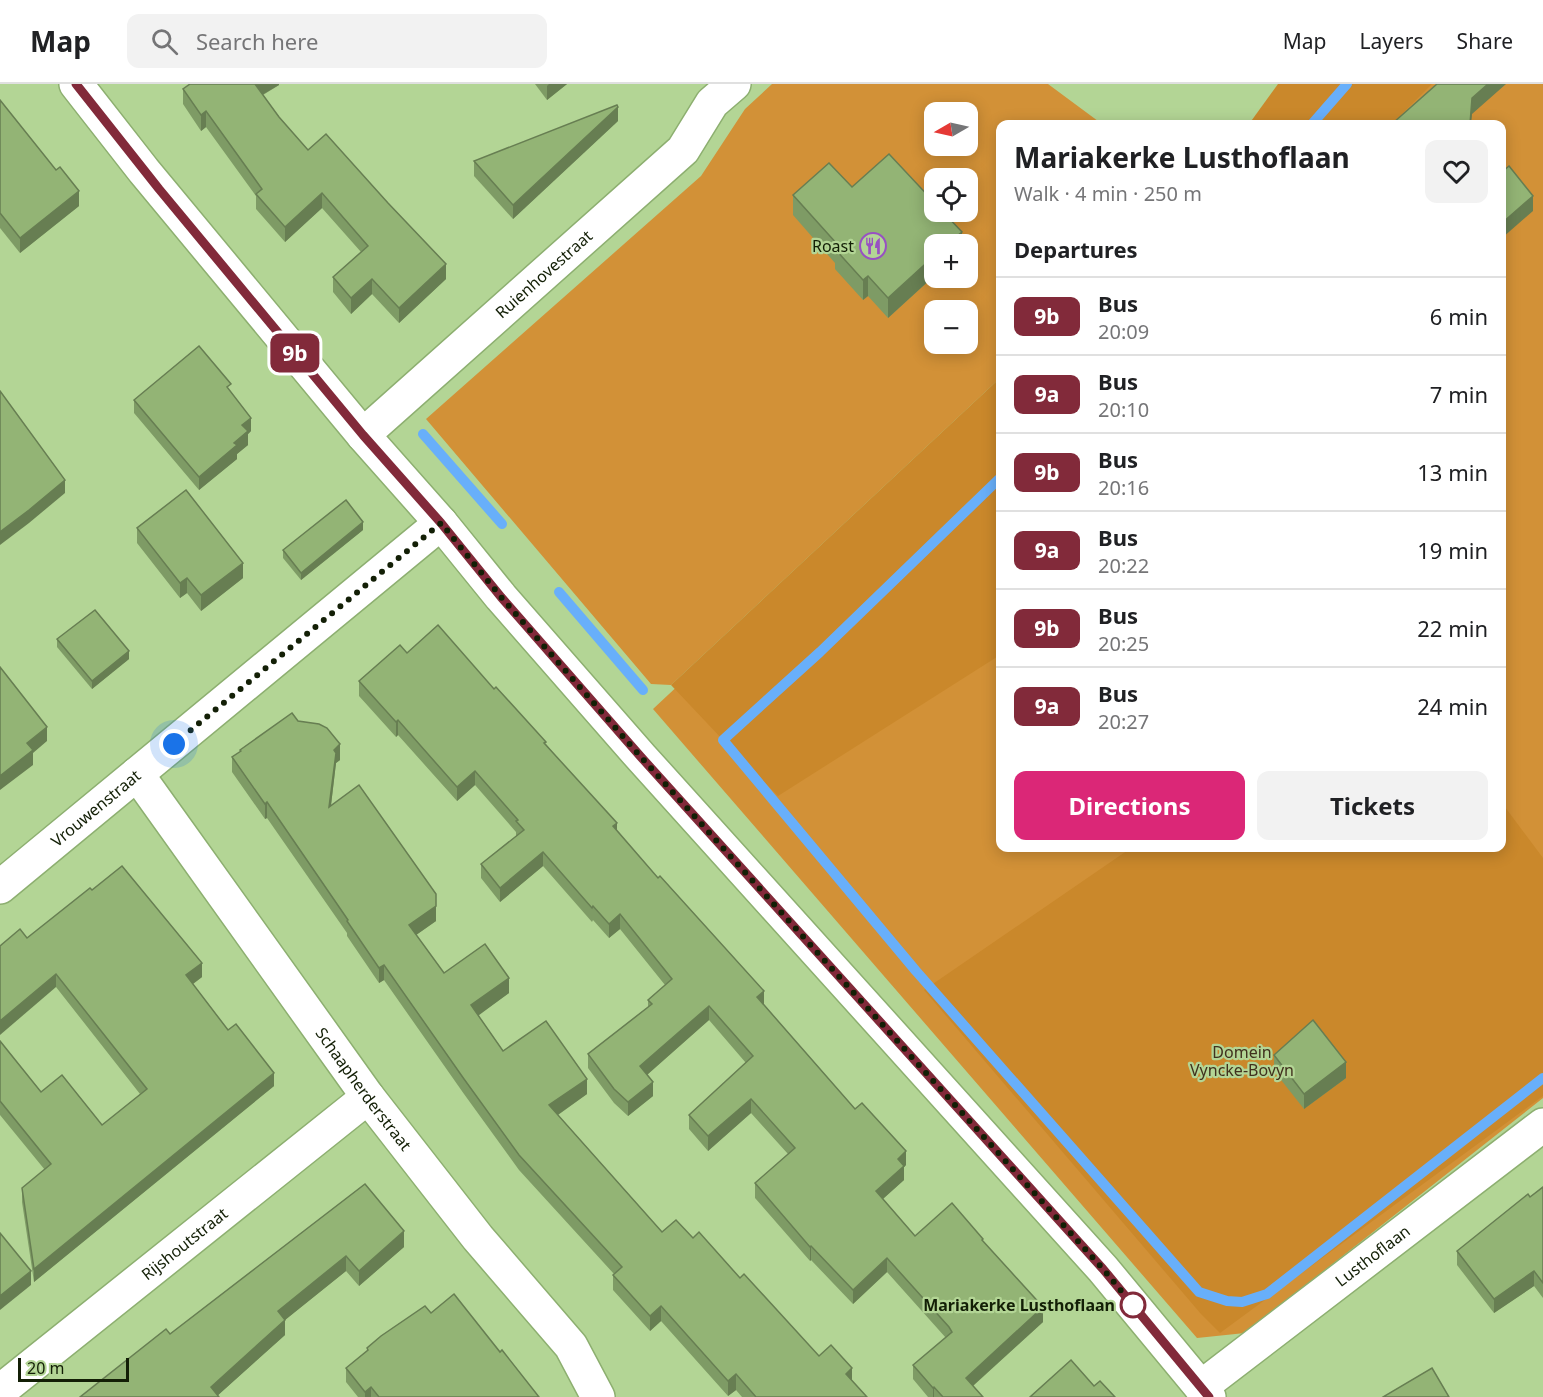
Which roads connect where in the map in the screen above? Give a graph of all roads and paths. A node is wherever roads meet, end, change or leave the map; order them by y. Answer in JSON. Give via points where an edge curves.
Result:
{"nodes":[{"id":1,"x":76,"y":84,"type":"edge"},
{"id":2,"x":714,"y":90,"type":"edge"},
{"id":3,"x":363,"y":435,"type":"junction"},
{"id":4,"x":441,"y":523,"type":"junction"},
{"id":5,"x":137,"y":774,"type":"junction"},
{"id":6,"x":0,"y":887,"type":"edge"},
{"id":7,"x":368,"y":1097,"type":"junction"},
{"id":8,"x":1543,"y":1125,"type":"edge"},
{"id":9,"x":0,"y":1391,"type":"edge"},
{"id":10,"x":1205,"y":1392,"type":"edge"},
{"id":11,"x":598,"y":1397,"type":"edge"}],
"edges":[{"from":1,"to":3,"type":"street"},
{"from":2,"to":3,"type":"street","name":"Ruienhovestraat","via":[[683,150]]},
{"from":3,"to":4,"type":"street"},
{"from":4,"to":5,"type":"street","name":"Vrouwenstraat"},
{"from":4,"to":10,"type":"street","via":[[641,757],[1103,1269]]},
{"from":5,"to":6,"type":"street","name":"Vrouwenstraat"},
{"from":5,"to":7,"type":"street","name":"Schaapherderstraat"},
{"from":7,"to":9,"type":"street","name":"Rijshoutstraat"},
{"from":7,"to":11,"type":"street","name":"Schaapherderstraat","via":[[477,1238],[571,1346]]},
{"from":8,"to":10,"type":"street","name":"Lusthoflaan"}]}
